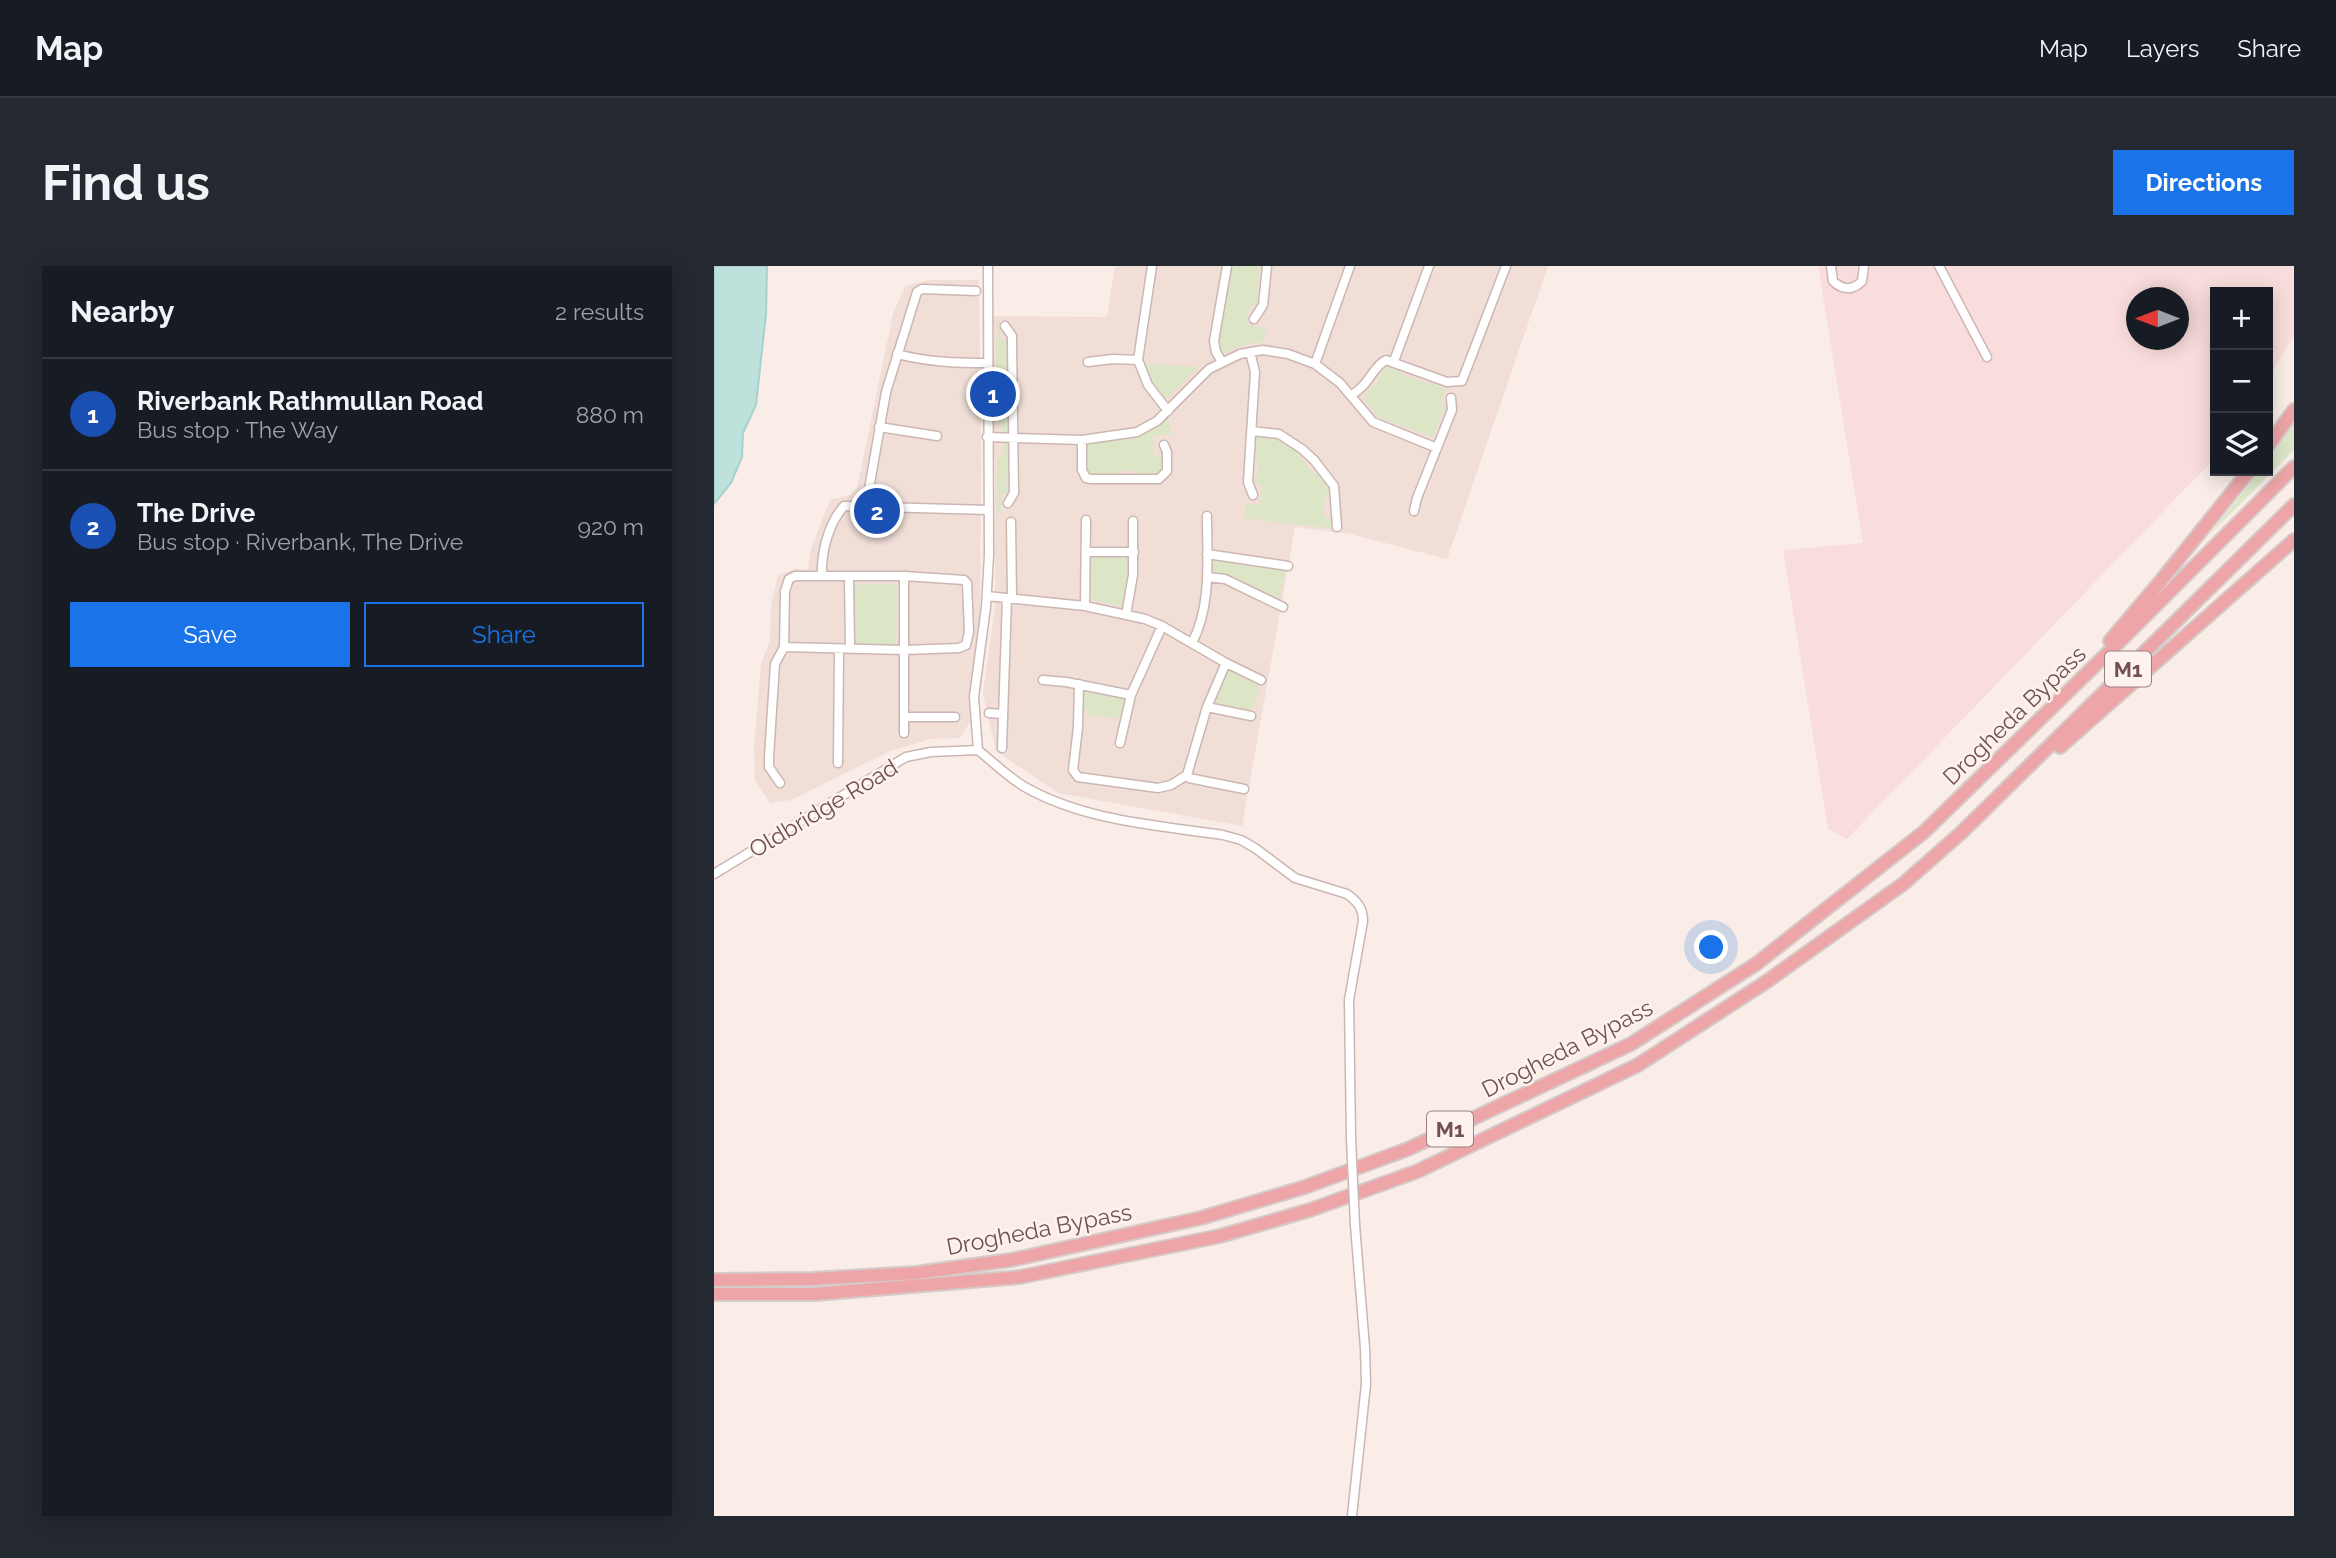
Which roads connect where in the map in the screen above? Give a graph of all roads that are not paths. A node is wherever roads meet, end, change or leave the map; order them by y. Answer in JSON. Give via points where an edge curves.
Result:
{"nodes":[{"id":1,"x":988,"y":266,"type":"edge"},
{"id":2,"x":1152,"y":266,"type":"edge"},
{"id":3,"x":1227,"y":266,"type":"edge"},
{"id":4,"x":1267,"y":266,"type":"edge"},
{"id":5,"x":1350,"y":266,"type":"edge"},
{"id":6,"x":1429,"y":266,"type":"edge"},
{"id":7,"x":1506,"y":266,"type":"edge"},
{"id":8,"x":1831,"y":266,"type":"edge"},
{"id":9,"x":1938,"y":266,"type":"edge"},
{"id":10,"x":1866,"y":268,"type":"edge"},
{"id":11,"x":976,"y":290,"type":"dead end"},
{"id":12,"x":1254,"y":319,"type":"dead end"},
{"id":13,"x":1005,"y":327,"type":"dead end"},
{"id":14,"x":1250,"y":352,"type":"junction"},
{"id":15,"x":897,"y":354,"type":"junction"},
{"id":16,"x":1987,"y":357,"type":"dead end"},
{"id":17,"x":1139,"y":360,"type":"junction"},
{"id":18,"x":1394,"y":361,"type":"junction"},
{"id":19,"x":1088,"y":362,"type":"dead end"},
{"id":20,"x":1222,"y":362,"type":"junction"},
{"id":21,"x":987,"y":363,"type":"junction"},
{"id":22,"x":1315,"y":364,"type":"junction"},
{"id":23,"x":1351,"y":395,"type":"junction"},
{"id":24,"x":1451,"y":398,"type":"dead end"},
{"id":25,"x":2294,"y":410,"type":"edge"},
{"id":26,"x":1168,"y":411,"type":"junction"},
{"id":27,"x":879,"y":427,"type":"junction"},
{"id":28,"x":1252,"y":430,"type":"junction"},
{"id":29,"x":937,"y":436,"type":"dead end"},
{"id":30,"x":987,"y":437,"type":"junction"},
{"id":31,"x":1014,"y":439,"type":"junction"},
{"id":32,"x":2273,"y":439,"type":"edge"},
{"id":33,"x":1082,"y":440,"type":"junction"},
{"id":34,"x":1164,"y":445,"type":"dead end"},
{"id":35,"x":1437,"y":448,"type":"junction"},
{"id":36,"x":2294,"y":467,"type":"edge"},
{"id":37,"x":2245,"y":476,"type":"edge"},
{"id":38,"x":1253,"y":495,"type":"dead end"},
{"id":39,"x":1008,"y":503,"type":"dead end"},
{"id":40,"x":2294,"y":505,"type":"edge"},
{"id":41,"x":866,"y":506,"type":"junction"},
{"id":42,"x":989,"y":510,"type":"junction"},
{"id":43,"x":1414,"y":510,"type":"dead end"},
{"id":44,"x":1207,"y":516,"type":"dead end"},
{"id":45,"x":1086,"y":520,"type":"dead end"},
{"id":46,"x":1133,"y":521,"type":"dead end"},
{"id":47,"x":1011,"y":522,"type":"dead end"},
{"id":48,"x":1337,"y":527,"type":"dead end"},
{"id":49,"x":999,"y":537,"type":"dead end"},
{"id":50,"x":1011,"y":537,"type":"junction"},
{"id":51,"x":2294,"y":540,"type":"edge"},
{"id":52,"x":1086,"y":552,"type":"junction"},
{"id":53,"x":1134,"y":552,"type":"junction"},
{"id":54,"x":1207,"y":554,"type":"junction"},
{"id":55,"x":1288,"y":566,"type":"dead end"},
{"id":56,"x":822,"y":576,"type":"junction"},
{"id":57,"x":904,"y":576,"type":"junction"},
{"id":58,"x":849,"y":578,"type":"junction"},
{"id":59,"x":1207,"y":578,"type":"junction"},
{"id":60,"x":987,"y":596,"type":"junction"},
{"id":61,"x":1009,"y":598,"type":"junction"},
{"id":62,"x":1085,"y":606,"type":"junction"},
{"id":63,"x":1283,"y":607,"type":"dead end"},
{"id":64,"x":1126,"y":615,"type":"junction"},
{"id":65,"x":1162,"y":626,"type":"junction"},
{"id":66,"x":1192,"y":643,"type":"junction"},
{"id":67,"x":784,"y":647,"type":"junction"},
{"id":68,"x":839,"y":649,"type":"junction"},
{"id":69,"x":849,"y":649,"type":"junction"},
{"id":70,"x":904,"y":650,"type":"junction"},
{"id":71,"x":1226,"y":663,"type":"junction"},
{"id":72,"x":1043,"y":680,"type":"dead end"},
{"id":73,"x":1261,"y":680,"type":"dead end"},
{"id":74,"x":1079,"y":684,"type":"junction"},
{"id":75,"x":2064,"y":694,"type":"junction"},
{"id":76,"x":1131,"y":695,"type":"junction"},
{"id":77,"x":1207,"y":707,"type":"junction"},
{"id":78,"x":989,"y":713,"type":"dead end"},
{"id":79,"x":1002,"y":714,"type":"junction"},
{"id":80,"x":1251,"y":716,"type":"dead end"},
{"id":81,"x":904,"y":717,"type":"junction"},
{"id":82,"x":955,"y":717,"type":"dead end"},
{"id":83,"x":904,"y":733,"type":"dead end"},
{"id":84,"x":1120,"y":743,"type":"dead end"},
{"id":85,"x":1002,"y":748,"type":"dead end"},
{"id":86,"x":978,"y":750,"type":"junction"},
{"id":87,"x":838,"y":763,"type":"dead end"},
{"id":88,"x":1186,"y":775,"type":"junction"},
{"id":89,"x":780,"y":783,"type":"dead end"},
{"id":90,"x":1224,"y":785,"type":"junction"},
{"id":91,"x":1244,"y":789,"type":"dead end"},
{"id":92,"x":1222,"y":797,"type":"dead end"},
{"id":93,"x":1962,"y":832,"type":"junction"},
{"id":94,"x":714,"y":874,"type":"edge"},
{"id":95,"x":714,"y":1280,"type":"edge"},
{"id":96,"x":714,"y":1294,"type":"edge"},
{"id":97,"x":1352,"y":1516,"type":"edge"}],
"edges":[{"from":1,"to":21,"type":"street"},
{"from":2,"to":17,"type":"street"},
{"from":3,"to":20,"type":"street","via":[[1214,341]]},
{"from":4,"to":12,"type":"street","via":[[1263,305]]},
{"from":5,"to":22,"type":"street"},
{"from":6,"to":18,"type":"street"},
{"from":7,"to":18,"type":"street","via":[[1462,381],[1447,382]]},
{"from":8,"to":10,"type":"street","via":[[1833,281],[1846,288],[1858,285]]},
{"from":9,"to":16,"type":"street"},
{"from":11,"to":15,"type":"street","via":[[918,292]]},
{"from":13,"to":31,"type":"street","via":[[1012,336]]},
{"from":14,"to":20,"type":"street"},
{"from":14,"to":22,"type":"street","via":[[1276,352]]},
{"from":14,"to":28,"type":"street","via":[[1255,372]]},
{"from":15,"to":21,"type":"street","via":[[946,363]]},
{"from":15,"to":27,"type":"street"},
{"from":17,"to":19,"type":"street"},
{"from":17,"to":26,"type":"street","via":[[1148,385]]},
{"from":18,"to":23,"type":"street","via":[[1382,361],[1364,387]]},
{"from":20,"to":26,"type":"street","via":[[1202,375]]},
{"from":21,"to":30,"type":"street"},
{"from":22,"to":23,"type":"street"},
{"from":23,"to":35,"type":"street","via":[[1373,422]]},
{"from":24,"to":35,"type":"street","via":[[1452,410]]},
{"from":25,"to":32,"type":"highway"},
{"from":26,"to":33,"type":"street","via":[[1137,432]]},
{"from":27,"to":29,"type":"street"},
{"from":27,"to":41,"type":"street"},
{"from":28,"to":38,"type":"street","via":[[1248,482]]},
{"from":28,"to":48,"type":"street","via":[[1279,434],[1304,450],[1334,486]]},
{"from":30,"to":31,"type":"street"},
{"from":30,"to":42,"type":"street"},
{"from":31,"to":33,"type":"street"},
{"from":31,"to":39,"type":"street","via":[[1014,493]]},
{"from":33,"to":34,"type":"street","via":[[1082,470],[1091,479],[1159,479],[1167,471]]},
{"from":35,"to":43,"type":"street"},
{"from":36,"to":75,"type":"highway","name":"Drogheda Bypass","number":"M1"},
{"from":37,"to":75,"type":"highway"},
{"from":40,"to":93,"type":"highway","name":"Drogheda Bypass","number":"M1"},
{"from":41,"to":42,"type":"street"},
{"from":41,"to":56,"type":"street","via":[[844,506],[839,513],[821,562]]},
{"from":42,"to":60,"type":"street"},
{"from":44,"to":54,"type":"street"},
{"from":45,"to":52,"type":"street"},
{"from":46,"to":53,"type":"street"},
{"from":47,"to":50,"type":"street"},
{"from":49,"to":50,"type":"street"},
{"from":50,"to":61,"type":"street"},
{"from":51,"to":93,"type":"highway"},
{"from":52,"to":53,"type":"street"},
{"from":52,"to":62,"type":"street"},
{"from":53,"to":64,"type":"street"},
{"from":54,"to":55,"type":"street"},
{"from":54,"to":59,"type":"street"},
{"from":56,"to":58,"type":"street"},
{"from":56,"to":67,"type":"street","via":[[795,576],[786,585]]},
{"from":57,"to":58,"type":"street"},
{"from":57,"to":70,"type":"street"},
{"from":57,"to":70,"type":"street","via":[[967,583],[968,639],[963,647]]},
{"from":58,"to":69,"type":"street"},
{"from":59,"to":63,"type":"street","via":[[1225,579]]},
{"from":59,"to":66,"type":"street"},
{"from":60,"to":61,"type":"street"},
{"from":60,"to":86,"type":"street","via":[[974,697]]},
{"from":61,"to":62,"type":"street"},
{"from":61,"to":79,"type":"street"},
{"from":62,"to":64,"type":"street"},
{"from":64,"to":65,"type":"street"},
{"from":65,"to":66,"type":"street"},
{"from":65,"to":76,"type":"street"},
{"from":66,"to":71,"type":"street"},
{"from":67,"to":68,"type":"street"},
{"from":67,"to":89,"type":"street","via":[[775,664],[769,757],[769,767]]},
{"from":68,"to":69,"type":"street"},
{"from":68,"to":87,"type":"street"},
{"from":69,"to":70,"type":"street"},
{"from":70,"to":81,"type":"street"},
{"from":71,"to":73,"type":"street"},
{"from":71,"to":77,"type":"street"},
{"from":72,"to":74,"type":"street"},
{"from":74,"to":76,"type":"street"},
{"from":74,"to":88,"type":"street","via":[[1076,776],[1158,788]]},
{"from":75,"to":95,"type":"highway","name":"Drogheda Bypass","number":"M1","via":[[1924,832],[1756,964],[1631,1044],[1408,1149],[1305,1187],[1201,1217],[1011,1260],[916,1273],[739,1274]]},
{"from":76,"to":84,"type":"street"},
{"from":77,"to":80,"type":"street"},
{"from":77,"to":88,"type":"street"},
{"from":78,"to":79,"type":"street"},
{"from":79,"to":85,"type":"street"},
{"from":81,"to":82,"type":"street"},
{"from":81,"to":83,"type":"street"},
{"from":86,"to":94,"type":"street","name":"Oldbridge Road","via":[[906,757]]},
{"from":86,"to":97,"type":"street","bridge":true,"via":[[1023,786],[1094,815],[1241,840],[1295,878],[1347,894],[1363,913],[1349,1000],[1351,1139],[1366,1384]]},
{"from":88,"to":90,"type":"street"},
{"from":90,"to":91,"type":"street"},
{"from":90,"to":92,"type":"street"},
{"from":93,"to":96,"type":"highway","name":"Drogheda Bypass","number":"M1","via":[[1903,884],[1639,1065],[1418,1171],[1367,1190],[1220,1236],[1020,1277],[815,1294]]}]}
